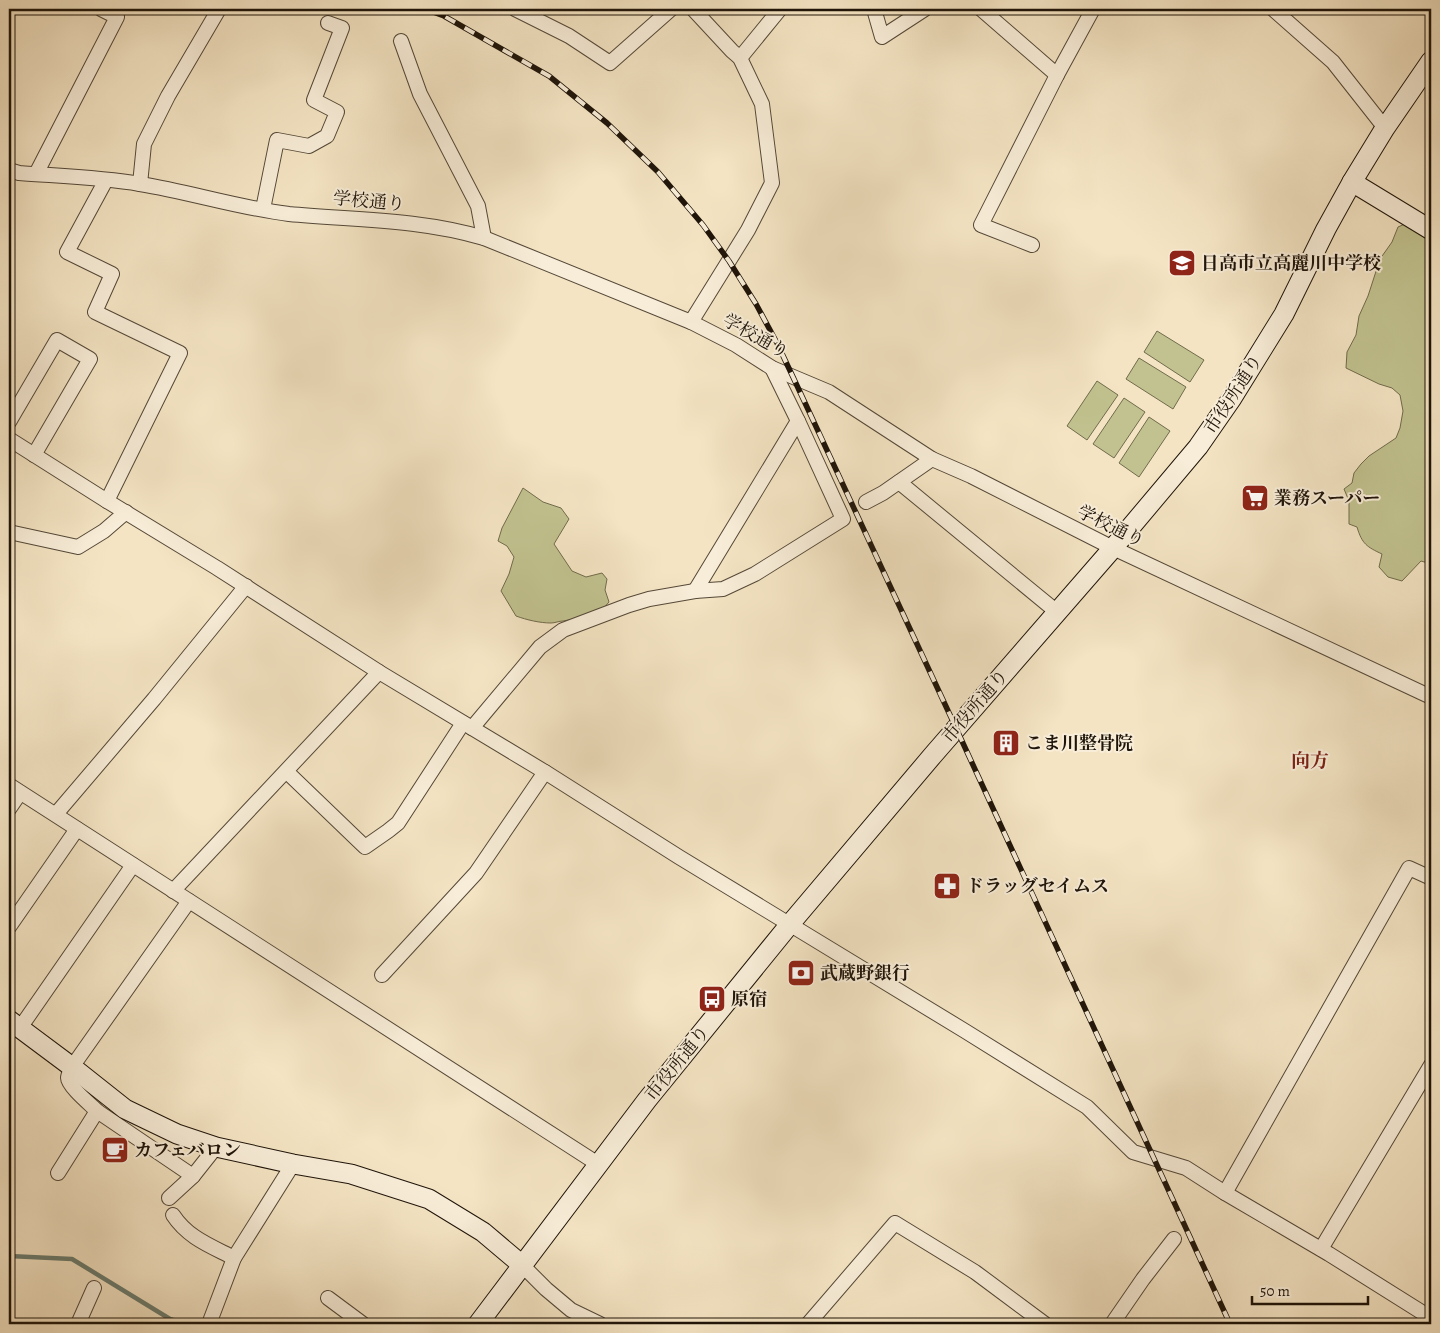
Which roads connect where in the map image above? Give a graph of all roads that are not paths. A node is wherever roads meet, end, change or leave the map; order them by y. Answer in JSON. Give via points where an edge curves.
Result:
{"nodes":[{"id":1,"x":101,"y":9,"type":"edge"},
{"id":2,"x":219,"y":9,"type":"edge"},
{"id":3,"x":515,"y":9,"type":"edge"},
{"id":4,"x":671,"y":9,"type":"edge"},
{"id":5,"x":693,"y":9,"type":"edge"},
{"id":6,"x":780,"y":9,"type":"edge"},
{"id":7,"x":874,"y":9,"type":"edge"},
{"id":8,"x":925,"y":9,"type":"edge"},
{"id":9,"x":980,"y":9,"type":"edge"},
{"id":10,"x":1093,"y":9,"type":"edge"},
{"id":11,"x":1273,"y":9,"type":"edge"},
{"id":12,"x":328,"y":23,"type":"dead end"},
{"id":13,"x":401,"y":41,"type":"dead end"},
{"id":14,"x":740,"y":58,"type":"junction"},
{"id":15,"x":1431,"y":60,"type":"edge"},
{"id":16,"x":1057,"y":75,"type":"junction"},
{"id":17,"x":1385,"y":128,"type":"junction"},
{"id":18,"x":9,"y":170,"type":"edge"},
{"id":19,"x":36,"y":174,"type":"junction"},
{"id":20,"x":106,"y":180,"type":"junction"},
{"id":21,"x":1352,"y":182,"type":"junction"},
{"id":22,"x":140,"y":184,"type":"junction"},
{"id":23,"x":264,"y":210,"type":"junction"},
{"id":24,"x":1431,"y":230,"type":"edge"},
{"id":25,"x":484,"y":238,"type":"junction"},
{"id":26,"x":1032,"y":245,"type":"dead end"},
{"id":27,"x":691,"y":322,"type":"junction"},
{"id":28,"x":772,"y":368,"type":"junction"},
{"id":29,"x":798,"y":421,"type":"junction"},
{"id":30,"x":9,"y":422,"type":"edge"},
{"id":31,"x":9,"y":439,"type":"edge"},
{"id":32,"x":34,"y":455,"type":"junction"},
{"id":33,"x":932,"y":459,"type":"junction"},
{"id":34,"x":899,"y":482,"type":"junction"},
{"id":35,"x":106,"y":501,"type":"junction"},
{"id":36,"x":866,"y":502,"type":"dead end"},
{"id":37,"x":126,"y":512,"type":"junction"},
{"id":38,"x":9,"y":532,"type":"edge"},
{"id":39,"x":1113,"y":548,"type":"junction"},
{"id":40,"x":246,"y":586,"type":"junction"},
{"id":41,"x":695,"y":591,"type":"junction"},
{"id":42,"x":1057,"y":612,"type":"junction"},
{"id":43,"x":379,"y":672,"type":"junction"},
{"id":44,"x":1431,"y":697,"type":"edge"},
{"id":45,"x":467,"y":726,"type":"junction"},
{"id":46,"x":287,"y":772,"type":"junction"},
{"id":47,"x":545,"y":772,"type":"junction"},
{"id":48,"x":14,"y":789,"type":"edge"},
{"id":49,"x":9,"y":808,"type":"edge"},
{"id":50,"x":56,"y":814,"type":"junction"},
{"id":51,"x":77,"y":828,"type":"junction"},
{"id":52,"x":133,"y":865,"type":"junction"},
{"id":53,"x":1431,"y":878,"type":"edge"},
{"id":54,"x":173,"y":891,"type":"junction"},
{"id":55,"x":189,"y":901,"type":"junction"},
{"id":56,"x":790,"y":924,"type":"junction"},
{"id":57,"x":9,"y":927,"type":"edge"},
{"id":58,"x":382,"y":975,"type":"dead end"},
{"id":59,"x":14,"y":1024,"type":"edge"},
{"id":60,"x":1431,"y":1065,"type":"edge"},
{"id":61,"x":72,"y":1067,"type":"junction"},
{"id":62,"x":97,"y":1111,"type":"junction"},
{"id":63,"x":216,"y":1147,"type":"junction"},
{"id":64,"x":293,"y":1164,"type":"junction"},
{"id":65,"x":598,"y":1164,"type":"junction"},
{"id":66,"x":58,"y":1173,"type":"dead end"},
{"id":67,"x":193,"y":1176,"type":"junction"},
{"id":68,"x":1225,"y":1193,"type":"junction"},
{"id":69,"x":169,"y":1198,"type":"dead end"},
{"id":70,"x":173,"y":1215,"type":"dead end"},
{"id":71,"x":1174,"y":1239,"type":"dead end"},
{"id":72,"x":1321,"y":1249,"type":"junction"},
{"id":73,"x":234,"y":1258,"type":"junction"},
{"id":74,"x":522,"y":1265,"type":"junction"},
{"id":75,"x":94,"y":1288,"type":"dead end"},
{"id":76,"x":328,"y":1298,"type":"dead end"},
{"id":77,"x":1431,"y":1318,"type":"edge"},
{"id":78,"x":78,"y":1324,"type":"edge"},
{"id":79,"x":211,"y":1324,"type":"edge"},
{"id":80,"x":363,"y":1324,"type":"edge"},
{"id":81,"x":478,"y":1324,"type":"edge"},
{"id":82,"x":600,"y":1324,"type":"edge"},
{"id":83,"x":808,"y":1324,"type":"edge"},
{"id":84,"x":1045,"y":1324,"type":"edge"},
{"id":85,"x":1112,"y":1324,"type":"edge"}],
"edges":[{"from":1,"to":19,"type":"street","via":[[118,17]]},
{"from":2,"to":22,"type":"street","via":[[144,144]]},
{"from":3,"to":4,"type":"street","via":[[568,36],[610,63]]},
{"from":5,"to":14,"type":"street"},
{"from":6,"to":14,"type":"street"},
{"from":7,"to":8,"type":"street","via":[[882,37]]},
{"from":9,"to":16,"type":"street"},
{"from":10,"to":16,"type":"street"},
{"from":11,"to":17,"type":"street","via":[[1333,62]]},
{"from":12,"to":23,"type":"street","via":[[342,28],[314,100],[337,112],[327,136],[309,146],[277,140]]},
{"from":13,"to":25,"type":"street","via":[[420,94],[478,206]]},
{"from":14,"to":27,"type":"street","via":[[762,104],[772,183],[748,230]]},
{"from":15,"to":17,"type":"street","name":"市役所通り"},
{"from":16,"to":26,"type":"street","via":[[981,224]]},
{"from":17,"to":21,"type":"street","name":"市役所通り"},
{"from":18,"to":19,"type":"street","name":"学校通り"},
{"from":19,"to":20,"type":"street","name":"学校通り"},
{"from":20,"to":22,"type":"street","name":"学校通り"},
{"from":20,"to":35,"type":"street","via":[[67,252],[112,274],[95,312],[180,353]]},
{"from":21,"to":24,"type":"street"},
{"from":21,"to":39,"type":"street","name":"市役所通り","via":[[1284,314],[1217,421]]},
{"from":22,"to":23,"type":"street","name":"学校通り"},
{"from":23,"to":25,"type":"street","name":"学校通り","via":[[435,226]]},
{"from":25,"to":27,"type":"street","name":"学校通り"},
{"from":27,"to":28,"type":"street","name":"学校通り"},
{"from":28,"to":29,"type":"street"},
{"from":28,"to":33,"type":"street","name":"学校通り","via":[[829,392]]},
{"from":29,"to":41,"type":"street"},
{"from":29,"to":41,"type":"street","via":[[843,519],[755,574],[723,589]]},
{"from":30,"to":32,"type":"street","via":[[58,340],[90,359]]},
{"from":31,"to":32,"type":"street"},
{"from":32,"to":35,"type":"street"},
{"from":33,"to":34,"type":"street"},
{"from":33,"to":39,"type":"street","name":"学校通り"},
{"from":34,"to":36,"type":"street"},
{"from":34,"to":42,"type":"street"},
{"from":35,"to":37,"type":"street"},
{"from":37,"to":38,"type":"street","via":[[78,547]]},
{"from":37,"to":40,"type":"street"},
{"from":39,"to":42,"type":"street","name":"市役所通り"},
{"from":39,"to":44,"type":"street","name":"学校通り"},
{"from":40,"to":43,"type":"street"},
{"from":40,"to":50,"type":"street"},
{"from":41,"to":45,"type":"street","via":[[649,599],[563,630],[540,647]]},
{"from":42,"to":56,"type":"street","name":"市役所通り"},
{"from":43,"to":45,"type":"street"},
{"from":43,"to":46,"type":"street"},
{"from":45,"to":46,"type":"street","via":[[398,823],[365,847]]},
{"from":45,"to":47,"type":"street"},
{"from":46,"to":54,"type":"street"},
{"from":47,"to":56,"type":"street"},
{"from":47,"to":58,"type":"street","via":[[476,873]]},
{"from":48,"to":49,"type":"street"},
{"from":48,"to":50,"type":"street"},
{"from":50,"to":51,"type":"street"},
{"from":51,"to":52,"type":"street"},
{"from":51,"to":57,"type":"street"},
{"from":52,"to":54,"type":"street"},
{"from":52,"to":59,"type":"street"},
{"from":53,"to":68,"type":"street","via":[[1409,868]]},
{"from":54,"to":55,"type":"street"},
{"from":55,"to":61,"type":"street"},
{"from":55,"to":65,"type":"street"},
{"from":56,"to":65,"type":"street","name":"市役所通り"},
{"from":56,"to":68,"type":"street","via":[[1087,1107],[1133,1152],[1186,1168]]},
{"from":59,"to":61,"type":"street"},
{"from":60,"to":72,"type":"street"},
{"from":61,"to":62,"type":"street","via":[[68,1080]]},
{"from":61,"to":63,"type":"street","via":[[125,1109],[177,1134]]},
{"from":62,"to":66,"type":"street"},
{"from":62,"to":67,"type":"street"},
{"from":63,"to":64,"type":"street"},
{"from":63,"to":67,"type":"street"},
{"from":64,"to":73,"type":"street"},
{"from":64,"to":74,"type":"street","via":[[351,1174],[429,1199],[482,1232]]},
{"from":65,"to":74,"type":"street","name":"市役所通り"},
{"from":67,"to":69,"type":"street"},
{"from":68,"to":72,"type":"street"},
{"from":70,"to":73,"type":"street","via":[[191,1236]]},
{"from":71,"to":85,"type":"street"},
{"from":72,"to":77,"type":"street"},
{"from":73,"to":79,"type":"street"},
{"from":74,"to":81,"type":"street","name":"市役所通り"},
{"from":74,"to":82,"type":"street","via":[[571,1310]]},
{"from":75,"to":78,"type":"street"},
{"from":76,"to":80,"type":"street"},
{"from":83,"to":84,"type":"street","via":[[895,1224],[975,1272]]}]}
